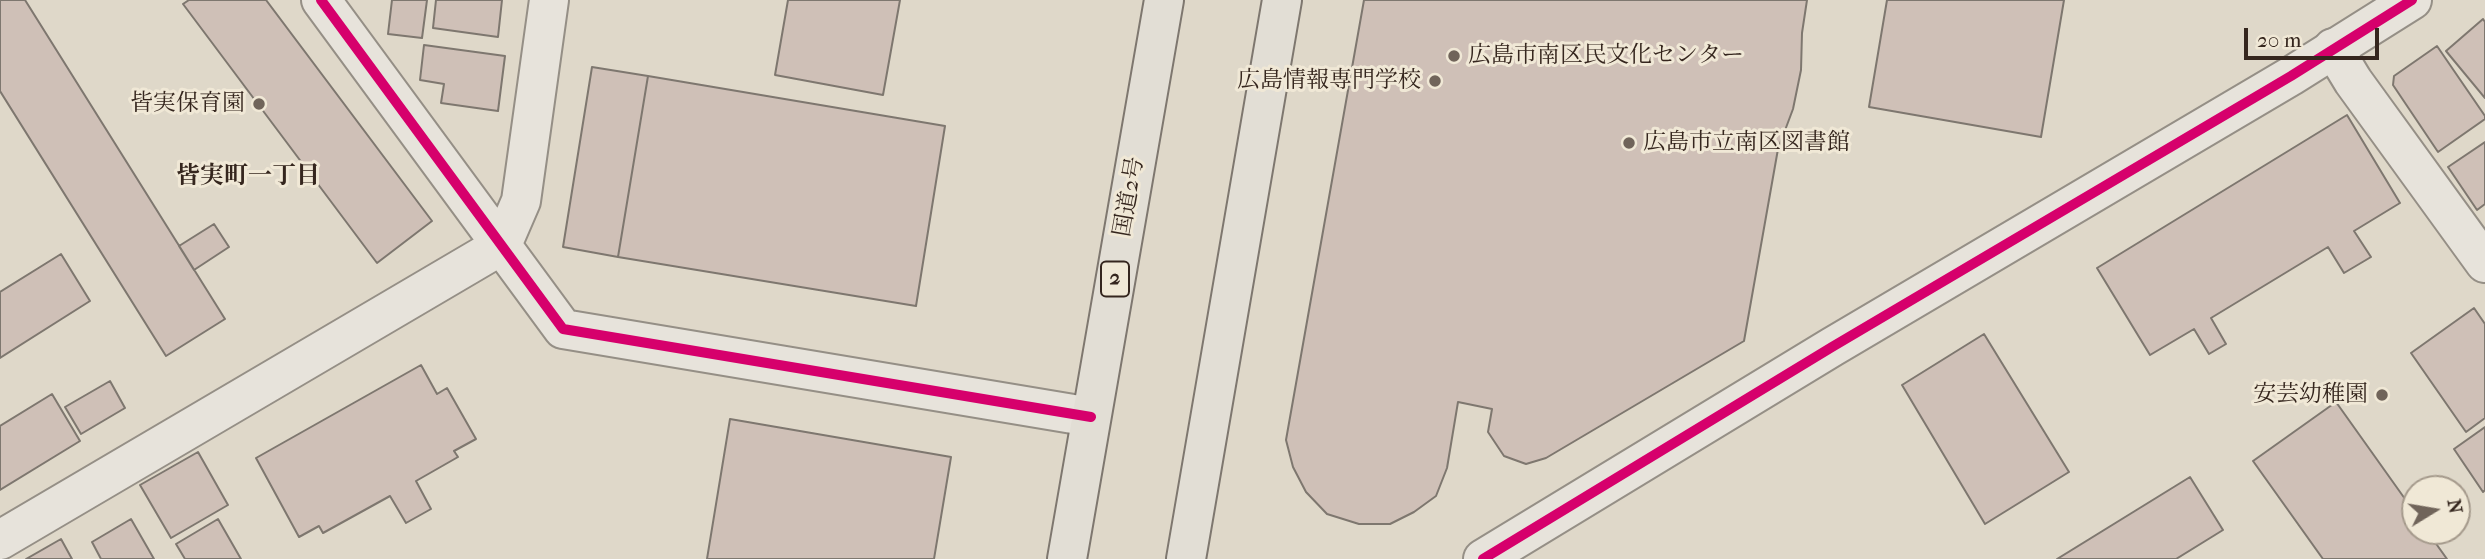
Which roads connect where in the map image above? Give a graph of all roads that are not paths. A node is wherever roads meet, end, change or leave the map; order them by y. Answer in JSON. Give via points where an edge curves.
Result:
{"nodes":[{"id":1,"x":321,"y":0,"type":"edge"},
{"id":2,"x":549,"y":0,"type":"edge"},
{"id":3,"x":1164,"y":0,"type":"edge"},
{"id":4,"x":1282,"y":0,"type":"edge"},
{"id":5,"x":2412,"y":0,"type":"edge"},
{"id":6,"x":2333,"y":48,"type":"junction"},
{"id":7,"x":502,"y":245,"type":"junction"},
{"id":8,"x":2485,"y":263,"type":"edge"},
{"id":9,"x":1091,"y":417,"type":"junction"},
{"id":10,"x":0,"y":540,"type":"edge"},
{"id":11,"x":1067,"y":559,"type":"edge"},
{"id":12,"x":1186,"y":559,"type":"edge"},
{"id":13,"x":1483,"y":559,"type":"edge"}],
"edges":[{"from":1,"to":7,"type":"street"},
{"from":2,"to":7,"type":"street","via":[[521,201]]},
{"from":3,"to":9,"type":"highway","name":"国道2号","number":"2"},
{"from":4,"to":12,"type":"highway"},
{"from":5,"to":6,"type":"street"},
{"from":6,"to":8,"type":"street"},
{"from":6,"to":13,"type":"street"},
{"from":7,"to":9,"type":"street","via":[[563,329]]},
{"from":7,"to":10,"type":"street"},
{"from":9,"to":11,"type":"highway","name":"国道2号","number":"2"}]}
